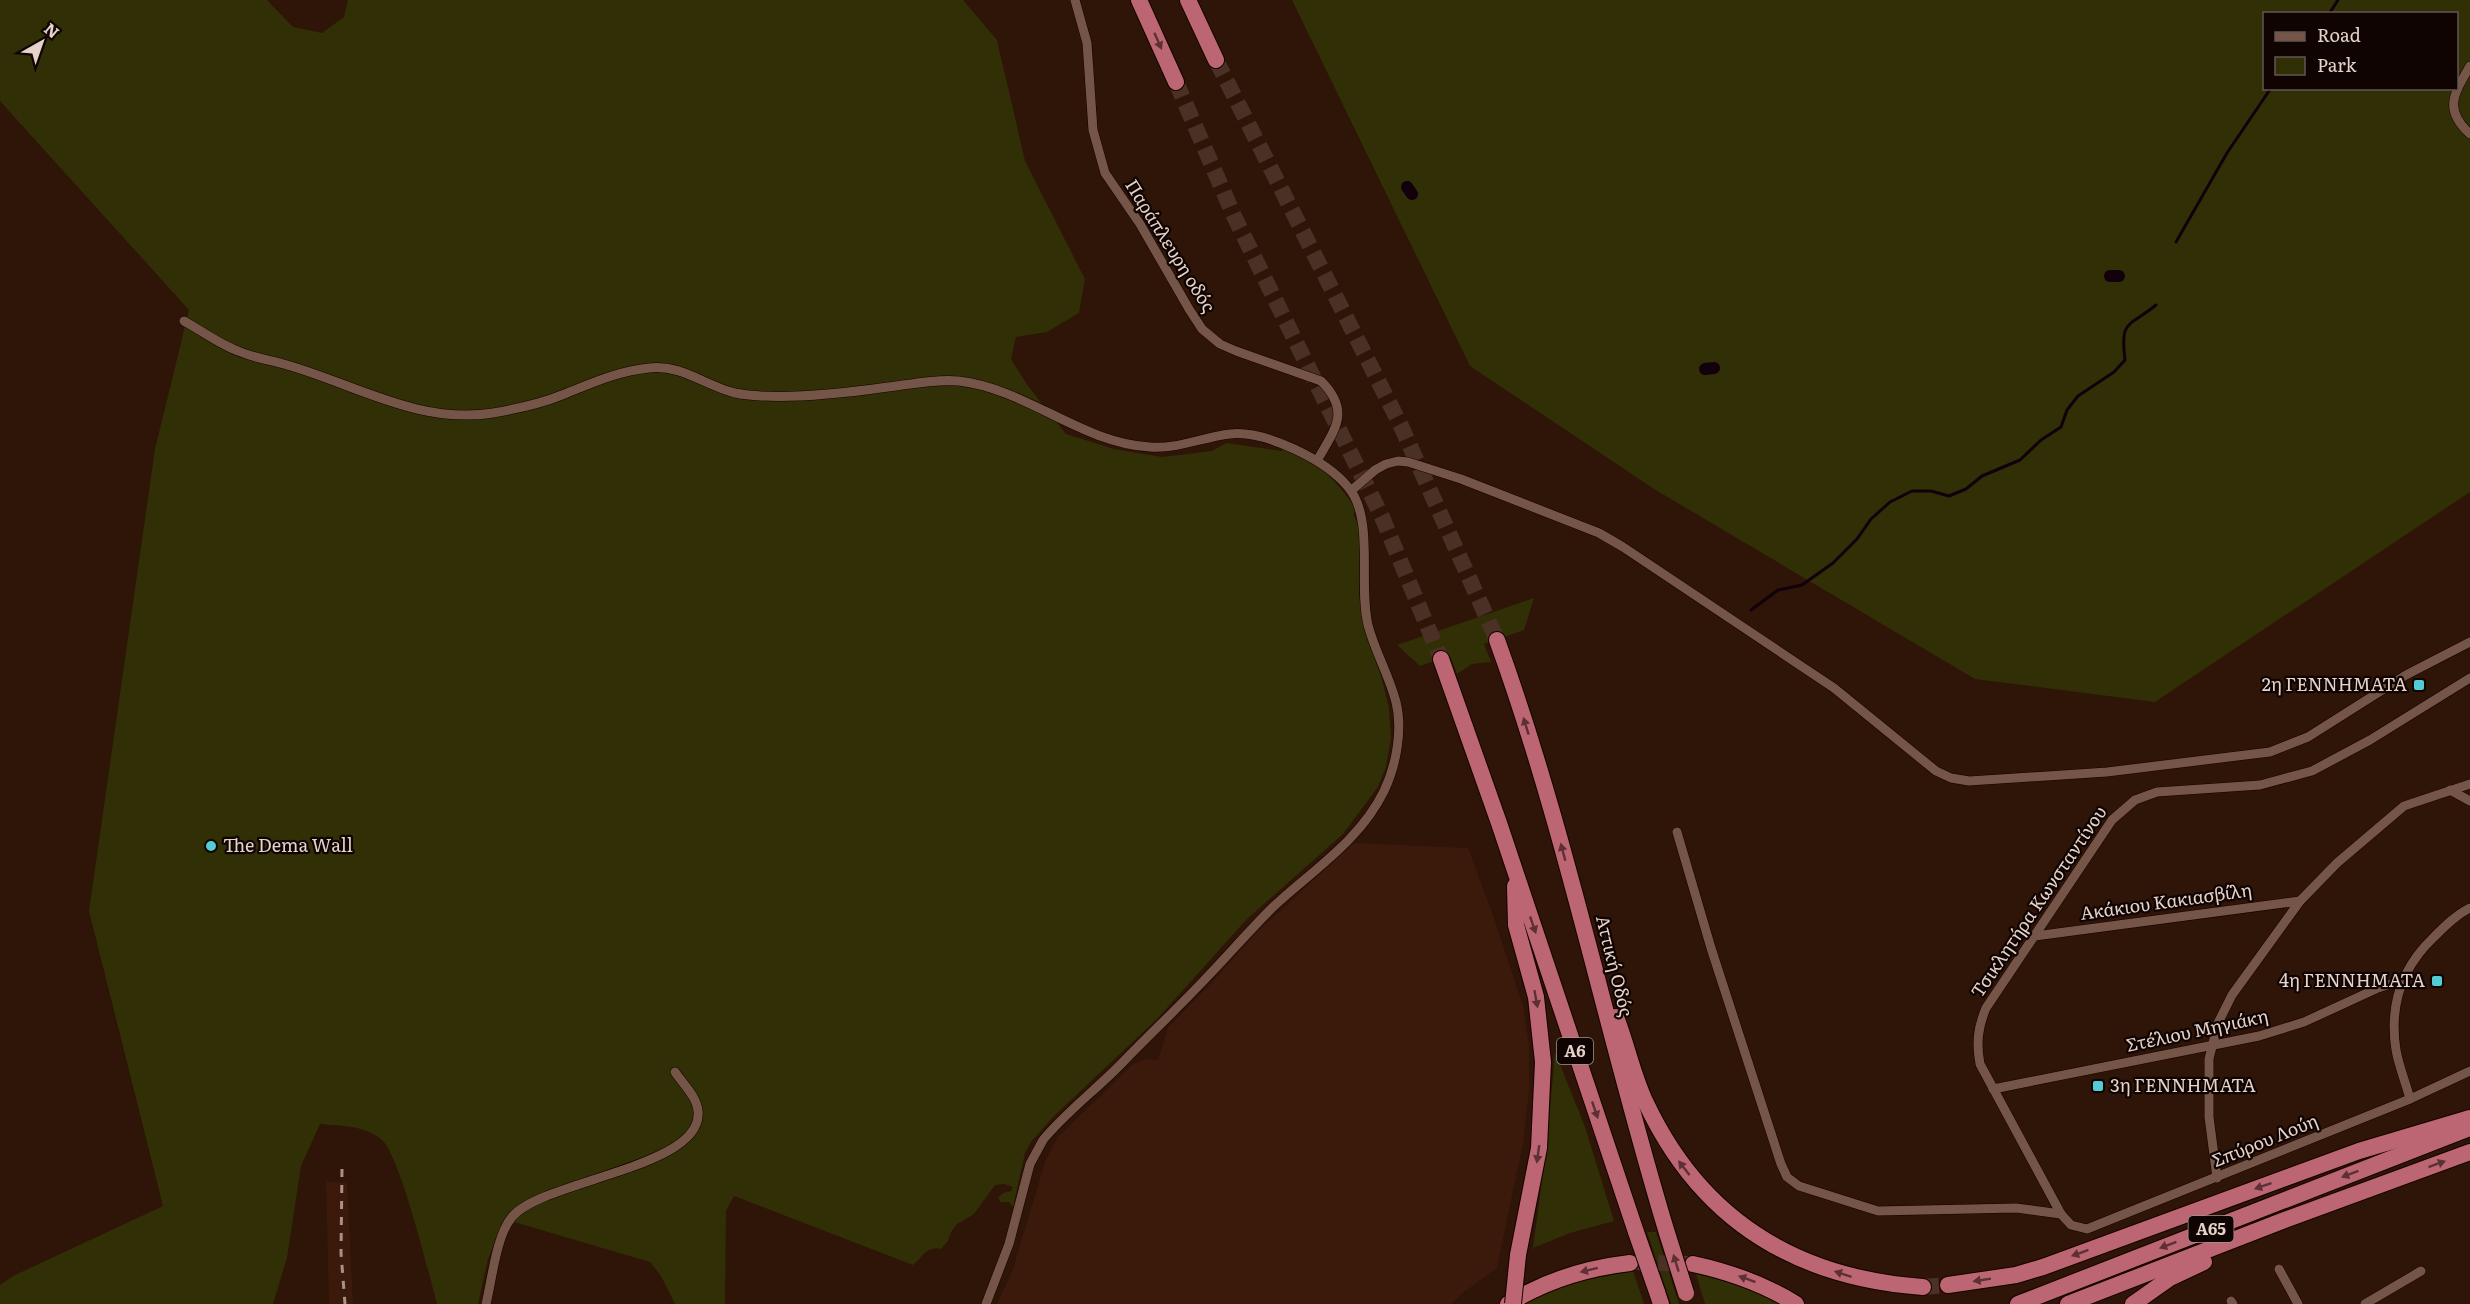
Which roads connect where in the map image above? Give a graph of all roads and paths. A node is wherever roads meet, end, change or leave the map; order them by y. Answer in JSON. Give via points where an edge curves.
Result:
{"nodes":[{"id":1,"x":1075,"y":0,"type":"edge"},
{"id":2,"x":1140,"y":0,"type":"edge"},
{"id":3,"x":1188,"y":0,"type":"edge"},
{"id":4,"x":1216,"y":60,"type":"tunnel mouth"},
{"id":5,"x":2470,"y":66,"type":"edge"},
{"id":6,"x":1176,"y":82,"type":"tunnel mouth"},
{"id":7,"x":2458,"y":87,"type":"edge"},
{"id":8,"x":2456,"y":90,"type":"edge"},
{"id":9,"x":2470,"y":134,"type":"edge"},
{"id":10,"x":184,"y":321,"type":"dead end"},
{"id":11,"x":1317,"y":461,"type":"junction"},
{"id":12,"x":1352,"y":490,"type":"junction"},
{"id":13,"x":1497,"y":640,"type":"tunnel mouth"},
{"id":14,"x":2470,"y":642,"type":"edge"},
{"id":15,"x":1441,"y":659,"type":"tunnel mouth"},
{"id":16,"x":2470,"y":678,"type":"edge"},
{"id":17,"x":2470,"y":784,"type":"edge"},
{"id":18,"x":2450,"y":789,"type":"junction"},
{"id":19,"x":2470,"y":801,"type":"edge"},
{"id":20,"x":1677,"y":832,"type":"dead end"},
{"id":21,"x":1515,"y":870,"type":"junction"},
{"id":22,"x":2300,"y":901,"type":"junction"},
{"id":23,"x":2470,"y":908,"type":"edge"},
{"id":24,"x":1584,"y":928,"type":"junction"},
{"id":25,"x":2035,"y":936,"type":"junction"},
{"id":26,"x":2401,"y":981,"type":"junction"},
{"id":27,"x":2211,"y":1046,"type":"junction"},
{"id":28,"x":2470,"y":1071,"type":"edge"},
{"id":29,"x":675,"y":1072,"type":"dead end"},
{"id":30,"x":1993,"y":1089,"type":"junction"},
{"id":31,"x":2410,"y":1099,"type":"junction"},
{"id":32,"x":2470,"y":1118,"type":"edge"},
{"id":33,"x":2470,"y":1127,"type":"edge"},
{"id":34,"x":2470,"y":1152,"type":"edge"},
{"id":35,"x":2217,"y":1178,"type":"junction"},
{"id":36,"x":2061,"y":1214,"type":"junction"},
{"id":37,"x":2282,"y":1221,"type":"junction"},
{"id":38,"x":2071,"y":1225,"type":"joint"},
{"id":39,"x":1630,"y":1263,"type":"tunnel mouth"},
{"id":40,"x":1693,"y":1264,"type":"tunnel mouth"},
{"id":41,"x":2279,"y":1269,"type":"dead end"},
{"id":42,"x":2421,"y":1271,"type":"dead end"},
{"id":43,"x":1948,"y":1285,"type":"tunnel mouth"},
{"id":44,"x":1923,"y":1287,"type":"tunnel mouth"},
{"id":45,"x":1659,"y":1298,"type":"edge"},
{"id":46,"x":1687,"y":1298,"type":"edge"},
{"id":47,"x":486,"y":1304,"type":"edge"},
{"id":48,"x":986,"y":1304,"type":"edge"},
{"id":49,"x":1508,"y":1304,"type":"edge"},
{"id":50,"x":1513,"y":1304,"type":"edge"},
{"id":51,"x":1796,"y":1304,"type":"edge"},
{"id":52,"x":2018,"y":1304,"type":"edge"},
{"id":53,"x":2068,"y":1304,"type":"edge"},
{"id":54,"x":2133,"y":1304,"type":"edge"},
{"id":55,"x":2298,"y":1304,"type":"edge"},
{"id":56,"x":2365,"y":1304,"type":"edge"}],
"edges":[{"from":1,"to":11,"type":"street","name":"Παράπλευρη οδός","via":[[1087,43],[1093,130],[1105,172],[1202,329],[1220,344],[1321,381],[1330,391],[1339,417]]},
{"from":2,"to":6,"type":"highway","one_way":true},
{"from":3,"to":4,"type":"highway"},
{"from":5,"to":7,"type":"street"},
{"from":8,"to":9,"type":"street","via":[[2453,109],[2459,124]]},
{"from":10,"to":11,"type":"street","via":[[248,355],[375,397],[459,415],[489,414],[543,402],[608,376],[649,368],[671,368],[732,392],[756,395],[850,392],[953,380],[1004,392],[1117,441],[1149,447],[1183,446],[1238,434],[1280,444]]},
{"from":11,"to":12,"type":"street"},
{"from":12,"to":14,"type":"street","via":[[1386,464],[1408,462],[1599,533],[1815,675],[1936,771],[1969,781],[2107,772],[2270,752],[2308,737],[2406,675]]},
{"from":12,"to":48,"type":"street","via":[[1362,514],[1366,615],[1398,710],[1393,766],[1384,791],[1338,849],[1260,920],[1043,1140],[1030,1164],[1009,1244]]},
{"from":24,"to":13,"type":"highway","name":"Αττική Οδός","number":"Α6","one_way":true,"via":[[1544,782]]},
{"from":15,"to":21,"type":"highway","number":"Α6"},
{"from":16,"to":25,"type":"street","name":"Τσικλητήρα Κωνσταντίνου","via":[[2312,771],[2260,785],[2157,792],[2135,800],[2103,832]]},
{"from":17,"to":18,"type":"street"},
{"from":18,"to":19,"type":"street"},
{"from":18,"to":22,"type":"street","via":[[2404,806],[2328,871]]},
{"from":20,"to":36,"type":"street","via":[[1780,1164],[1792,1182],[1878,1211],[2016,1208]]},
{"from":21,"to":45,"type":"highway","number":"Α6","one_way":true,"bridge":true},
{"from":21,"to":50,"type":"highway","one_way":true,"bridge":true,"via":[[1516,924],[1536,997],[1543,1071],[1539,1148],[1518,1255]]},
{"from":22,"to":25,"type":"street","name":"Ακάκιου Κακιασβίλη"},
{"from":22,"to":27,"type":"street","via":[[2232,994]]},
{"from":23,"to":26,"type":"street","via":[[2431,940]]},
{"from":44,"to":24,"type":"highway","one_way":true,"via":[[1850,1276],[1787,1252],[1737,1222],[1696,1184],[1674,1155],[1644,1100]]},
{"from":46,"to":24,"type":"highway","name":"Αττική Οδός","number":"Α6","one_way":true,"bridge":true},
{"from":25,"to":30,"type":"street","name":"Τσικλητήρα Κωνσταντίνου","via":[[1981,1020],[1978,1053]]},
{"from":26,"to":27,"type":"street","name":"Στέλιου Μηγιάκη","via":[[2304,1022]]},
{"from":26,"to":31,"type":"street","via":[[2395,1020],[2396,1050]]},
{"from":27,"to":30,"type":"street","name":"Στέλιου Μηγιάκη"},
{"from":27,"to":35,"type":"street","via":[[2207,1077]]},
{"from":28,"to":31,"type":"street","name":"Σπύρου Λούη"},
{"from":29,"to":47,"type":"street","via":[[696,1101],[698,1124],[693,1132],[665,1152],[520,1209],[505,1228]]},
{"from":30,"to":36,"type":"street","name":"Τσικλητήρα Κωνσταντίνου"},
{"from":31,"to":35,"type":"street","name":"Σπύρου Λούη"},
{"from":32,"to":43,"type":"highway","one_way":true,"via":[[2349,1155],[2043,1268]]},
{"from":33,"to":52,"type":"highway","number":"Α65","one_way":true},
{"from":37,"to":34,"type":"highway","number":"Α65","one_way":true},
{"from":35,"to":38,"type":"street","name":"Σπύρου Λούη","via":[[2096,1227]]},
{"from":36,"to":38,"type":"street","name":"Τσικλητήρα Κωνσταντίνου"},
{"from":37,"to":53,"type":"highway","number":"Α65"},
{"from":37,"to":54,"type":"highway","via":[[2251,1242],[2170,1278]]},
{"from":39,"to":49,"type":"highway","one_way":true,"via":[[1576,1273]]},
{"from":51,"to":40,"type":"highway","one_way":true,"via":[[1753,1281]]},
{"from":41,"to":55,"type":"street"},
{"from":42,"to":56,"type":"street"}]}
